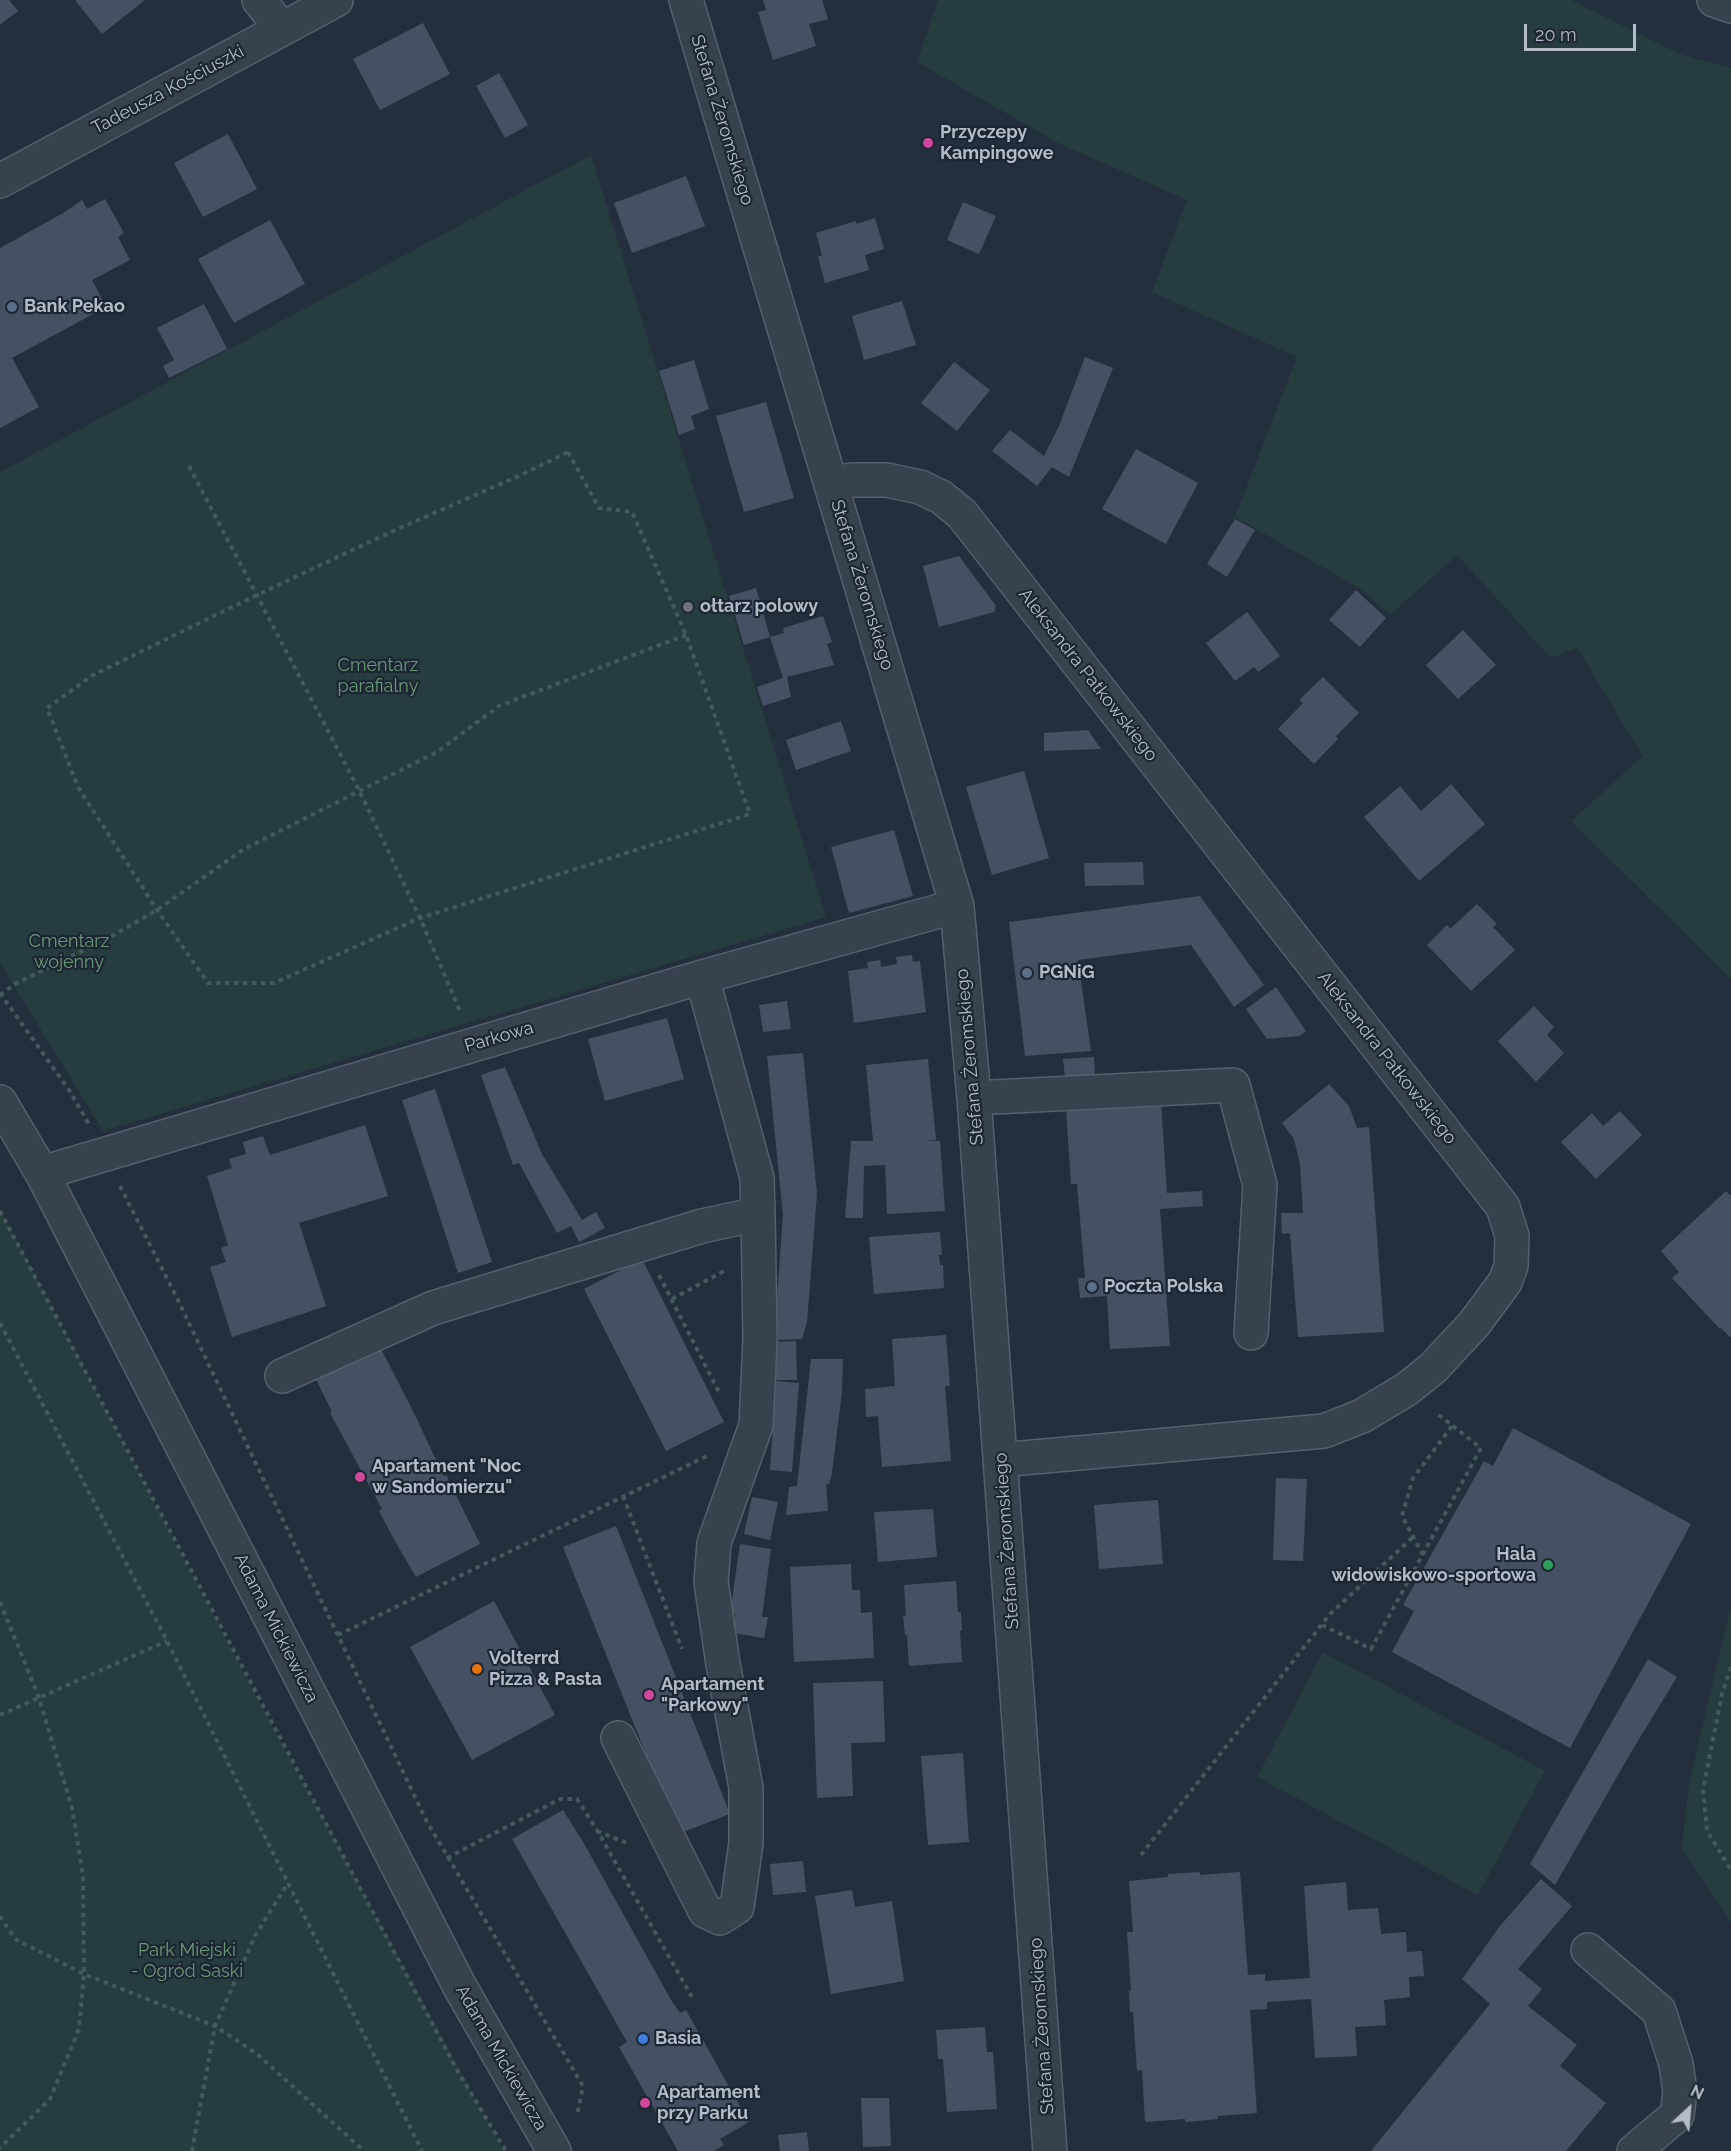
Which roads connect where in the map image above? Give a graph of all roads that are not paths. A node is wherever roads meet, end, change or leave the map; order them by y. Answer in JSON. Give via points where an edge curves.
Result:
{"nodes":[{"id":1,"x":259,"y":0,"type":"edge"},
{"id":2,"x":336,"y":0,"type":"edge"},
{"id":3,"x":686,"y":0,"type":"edge"},
{"id":4,"x":1714,"y":0,"type":"edge"},
{"id":5,"x":1731,"y":6,"type":"edge"},
{"id":6,"x":282,"y":29,"type":"junction"},
{"id":7,"x":0,"y":181,"type":"edge"},
{"id":8,"x":832,"y":484,"type":"junction"},
{"id":9,"x":957,"y":906,"type":"junction"},
{"id":10,"x":702,"y":977,"type":"junction"},
{"id":11,"x":974,"y":1098,"type":"junction"},
{"id":12,"x":0,"y":1102,"type":"edge"},
{"id":13,"x":42,"y":1173,"type":"junction"},
{"id":14,"x":758,"y":1214,"type":"junction"},
{"id":15,"x":1251,"y":1333,"type":"dead end"},
{"id":16,"x":282,"y":1376,"type":"dead end"},
{"id":17,"x":1000,"y":1460,"type":"junction"},
{"id":18,"x":618,"y":1737,"type":"dead end"},
{"id":19,"x":1588,"y":1950,"type":"dead end"},
{"id":20,"x":554,"y":2151,"type":"edge"},
{"id":21,"x":1050,"y":2151,"type":"edge"},
{"id":22,"x":1634,"y":2151,"type":"edge"}],
"edges":[{"from":1,"to":6,"type":"street"},
{"from":2,"to":6,"type":"street","name":"Tadeusza Kościuszki"},
{"from":3,"to":8,"type":"street","name":"Stefana Żeromskiego"},
{"from":4,"to":5,"type":"street"},
{"from":6,"to":7,"type":"street","name":"Tadeusza Kościuszki"},
{"from":8,"to":9,"type":"street","name":"Stefana Żeromskiego"},
{"from":8,"to":17,"type":"street","name":"Aleksandra Patkowskiego","via":[[887,480],[920,487],[962,514],[1503,1207],[1510,1222],[1511,1266],[1505,1282],[1474,1324],[1433,1368],[1362,1416],[1324,1431]]},
{"from":9,"to":10,"type":"street","name":"Parkowa"},
{"from":9,"to":11,"type":"street","name":"Stefana Żeromskiego"},
{"from":10,"to":13,"type":"street","name":"Parkowa"},
{"from":10,"to":14,"type":"street","via":[[757,1178]]},
{"from":11,"to":15,"type":"street","via":[[1233,1085],[1260,1185]]},
{"from":11,"to":17,"type":"street","name":"Stefana Żeromskiego"},
{"from":12,"to":13,"type":"street","name":"Adama Mickiewicza"},
{"from":13,"to":20,"type":"street","name":"Adama Mickiewicza","via":[[460,1987]]},
{"from":14,"to":16,"type":"street","via":[[702,1226],[433,1308]]},
{"from":14,"to":18,"type":"street","via":[[760,1339],[756,1425],[714,1543],[711,1582],[746,1788],[746,1843],[737,1907],[720,1918],[705,1911]]},
{"from":17,"to":21,"type":"street","name":"Stefana Żeromskiego"},
{"from":19,"to":22,"type":"street","via":[[1659,2011],[1676,2064],[1680,2092],[1677,2115]]}]}
